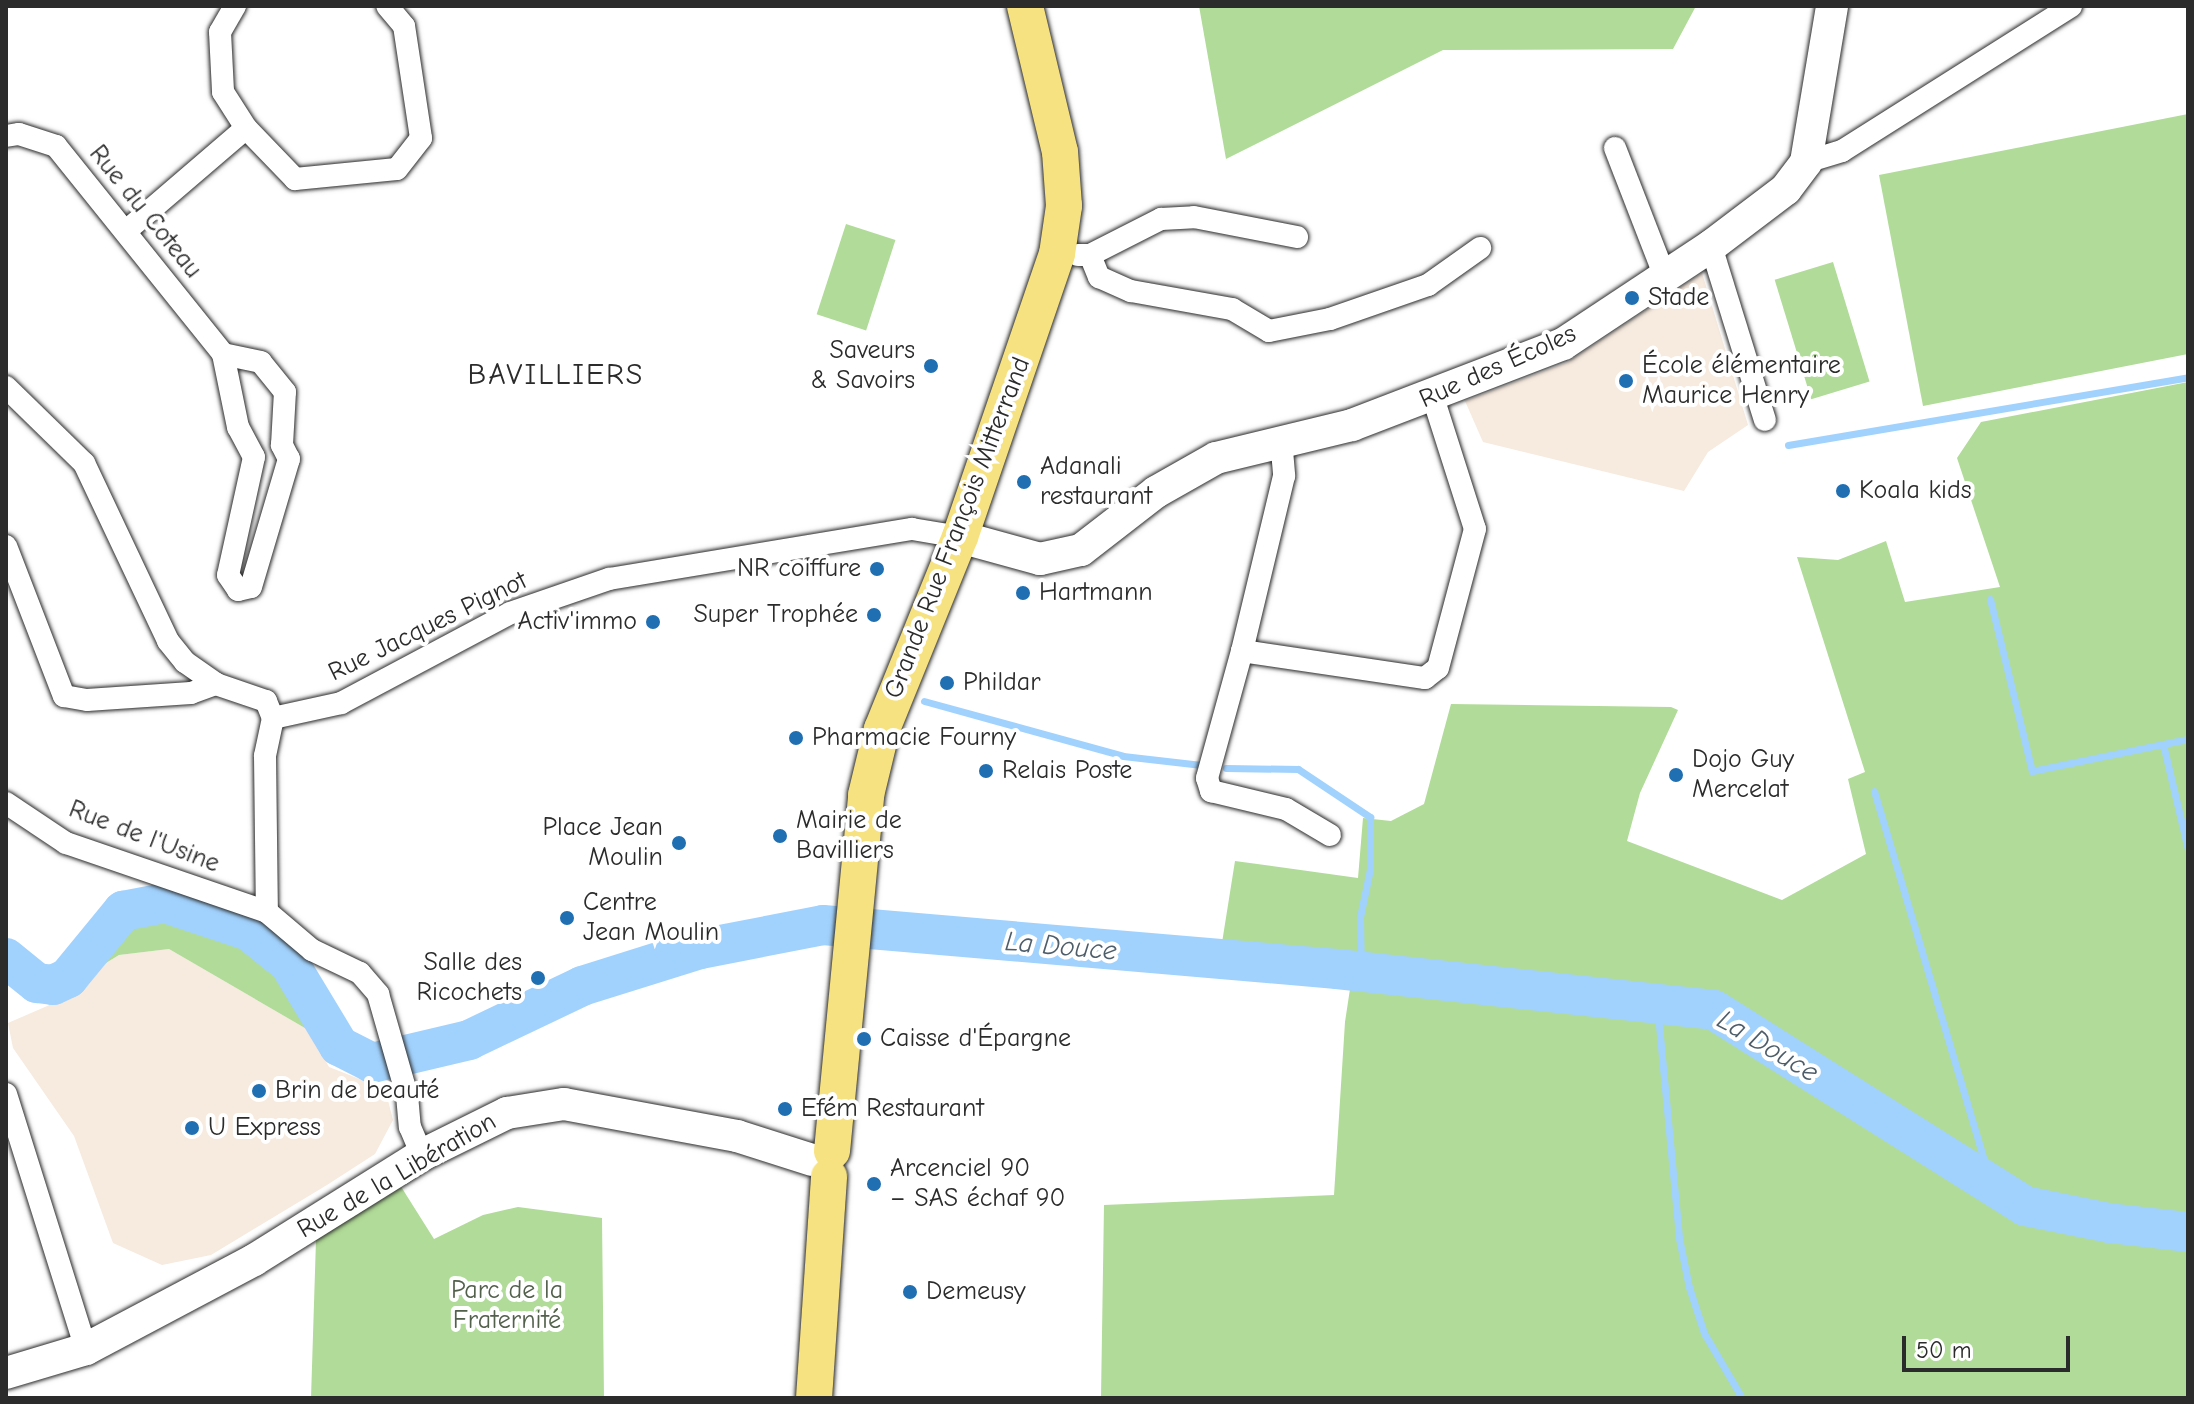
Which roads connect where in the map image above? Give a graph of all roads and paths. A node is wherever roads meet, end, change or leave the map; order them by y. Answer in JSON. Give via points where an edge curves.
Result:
{"nodes":[{"id":1,"x":235,"y":6,"type":"edge"},
{"id":2,"x":387,"y":6,"type":"edge"},
{"id":3,"x":1025,"y":6,"type":"edge"},
{"id":4,"x":1832,"y":6,"type":"edge"},
{"id":5,"x":2071,"y":6,"type":"edge"},
{"id":6,"x":246,"y":128,"type":"junction"},
{"id":7,"x":6,"y":136,"type":"edge"},
{"id":8,"x":1615,"y":148,"type":"dead end"},
{"id":9,"x":1809,"y":149,"type":"junction"},
{"id":10,"x":126,"y":231,"type":"junction"},
{"id":11,"x":1297,"y":237,"type":"dead end"},
{"id":12,"x":1711,"y":246,"type":"junction"},
{"id":13,"x":1480,"y":248,"type":"dead end"},
{"id":14,"x":1073,"y":255,"type":"junction"},
{"id":15,"x":1665,"y":277,"type":"junction"},
{"id":16,"x":223,"y":354,"type":"junction"},
{"id":17,"x":6,"y":387,"type":"edge"},
{"id":18,"x":1433,"y":397,"type":"junction"},
{"id":19,"x":1765,"y":420,"type":"dead end"},
{"id":20,"x":1281,"y":439,"type":"junction"},
{"id":21,"x":960,"y":537,"type":"junction"},
{"id":22,"x":6,"y":546,"type":"edge"},
{"id":23,"x":1242,"y":651,"type":"junction"},
{"id":24,"x":216,"y":684,"type":"junction"},
{"id":25,"x":273,"y":718,"type":"junction"},
{"id":26,"x":6,"y":803,"type":"edge"},
{"id":27,"x":1330,"y":835,"type":"dead end"},
{"id":28,"x":267,"y":912,"type":"junction"},
{"id":29,"x":6,"y":1094,"type":"edge"},
{"id":30,"x":422,"y":1155,"type":"junction"},
{"id":31,"x":824,"y":1163,"type":"junction"},
{"id":32,"x":86,"y":1349,"type":"junction"},
{"id":33,"x":6,"y":1373,"type":"edge"},
{"id":34,"x":814,"y":1398,"type":"edge"}],
"edges":[{"from":1,"to":6,"type":"street","via":[[220,32],[223,92]]},
{"from":2,"to":6,"type":"street","via":[[404,26],[421,138],[397,169],[295,179]]},
{"from":3,"to":14,"type":"main road","name":"Grande Rue François Mitterrand","via":[[1060,152]]},
{"from":4,"to":9,"type":"street"},
{"from":5,"to":9,"type":"street","via":[[1842,151]]},
{"from":6,"to":10,"type":"street"},
{"from":7,"to":10,"type":"street","name":"Rue du Coteau","via":[[19,134],[56,146]]},
{"from":8,"to":15,"type":"street"},
{"from":9,"to":12,"type":"street","name":"Rue des Écoles","via":[[1786,189]]},
{"from":10,"to":16,"type":"street","name":"Rue du Coteau"},
{"from":11,"to":14,"type":"street","via":[[1194,217],[1161,219]]},
{"from":12,"to":15,"type":"street","name":"Rue des Écoles"},
{"from":12,"to":19,"type":"street"},
{"from":13,"to":14,"type":"street","via":[[1428,285],[1330,319],[1269,331],[1232,309],[1120,287]]},
{"from":14,"to":21,"type":"main road","name":"Grande Rue François Mitterrand"},
{"from":15,"to":18,"type":"street","name":"Rue des Écoles","via":[[1563,344]]},
{"from":16,"to":16,"type":"street","name":"Rue du Coteau","via":[[261,362],[285,392],[282,445],[289,459],[251,587],[238,590],[228,575],[254,457],[238,427]]},
{"from":17,"to":24,"type":"street","via":[[84,463],[168,641],[185,662]]},
{"from":18,"to":20,"type":"street","name":"Rue des Écoles","via":[[1352,425]]},
{"from":18,"to":23,"type":"street","via":[[1475,529],[1438,668],[1425,678]]},
{"from":20,"to":21,"type":"street","name":"Rue des Écoles","via":[[1216,458],[1172,482],[1081,550],[1040,559]]},
{"from":20,"to":23,"type":"street","via":[[1284,476]]},
{"from":21,"to":25,"type":"street","name":"Rue Jacques Pignot","via":[[912,529],[609,579],[510,613],[341,703]]},
{"from":21,"to":31,"type":"main road","name":"Grande Rue François Mitterrand","via":[[882,729],[866,795]]},
{"from":22,"to":24,"type":"street","via":[[64,696],[87,700],[191,693]]},
{"from":23,"to":27,"type":"street","via":[[1207,778],[1211,791],[1286,809]]},
{"from":24,"to":25,"type":"street","via":[[266,701]]},
{"from":25,"to":28,"type":"street","via":[[265,756]]},
{"from":26,"to":28,"type":"street","name":"Rue de l'Usine","via":[[66,843]]},
{"from":28,"to":30,"type":"street","via":[[312,950],[360,973],[378,994],[403,1079],[410,1127]]},
{"from":29,"to":32,"type":"street"},
{"from":30,"to":31,"type":"street","name":"Rue de la Libération","via":[[507,1113],[564,1104],[737,1136]]},
{"from":30,"to":32,"type":"street","name":"Rue de la Libération","via":[[254,1260]]},
{"from":31,"to":34,"type":"main road","name":"Grande Rue François Mitterrand"},
{"from":32,"to":33,"type":"street","name":"Rue de la Libération"}]}
